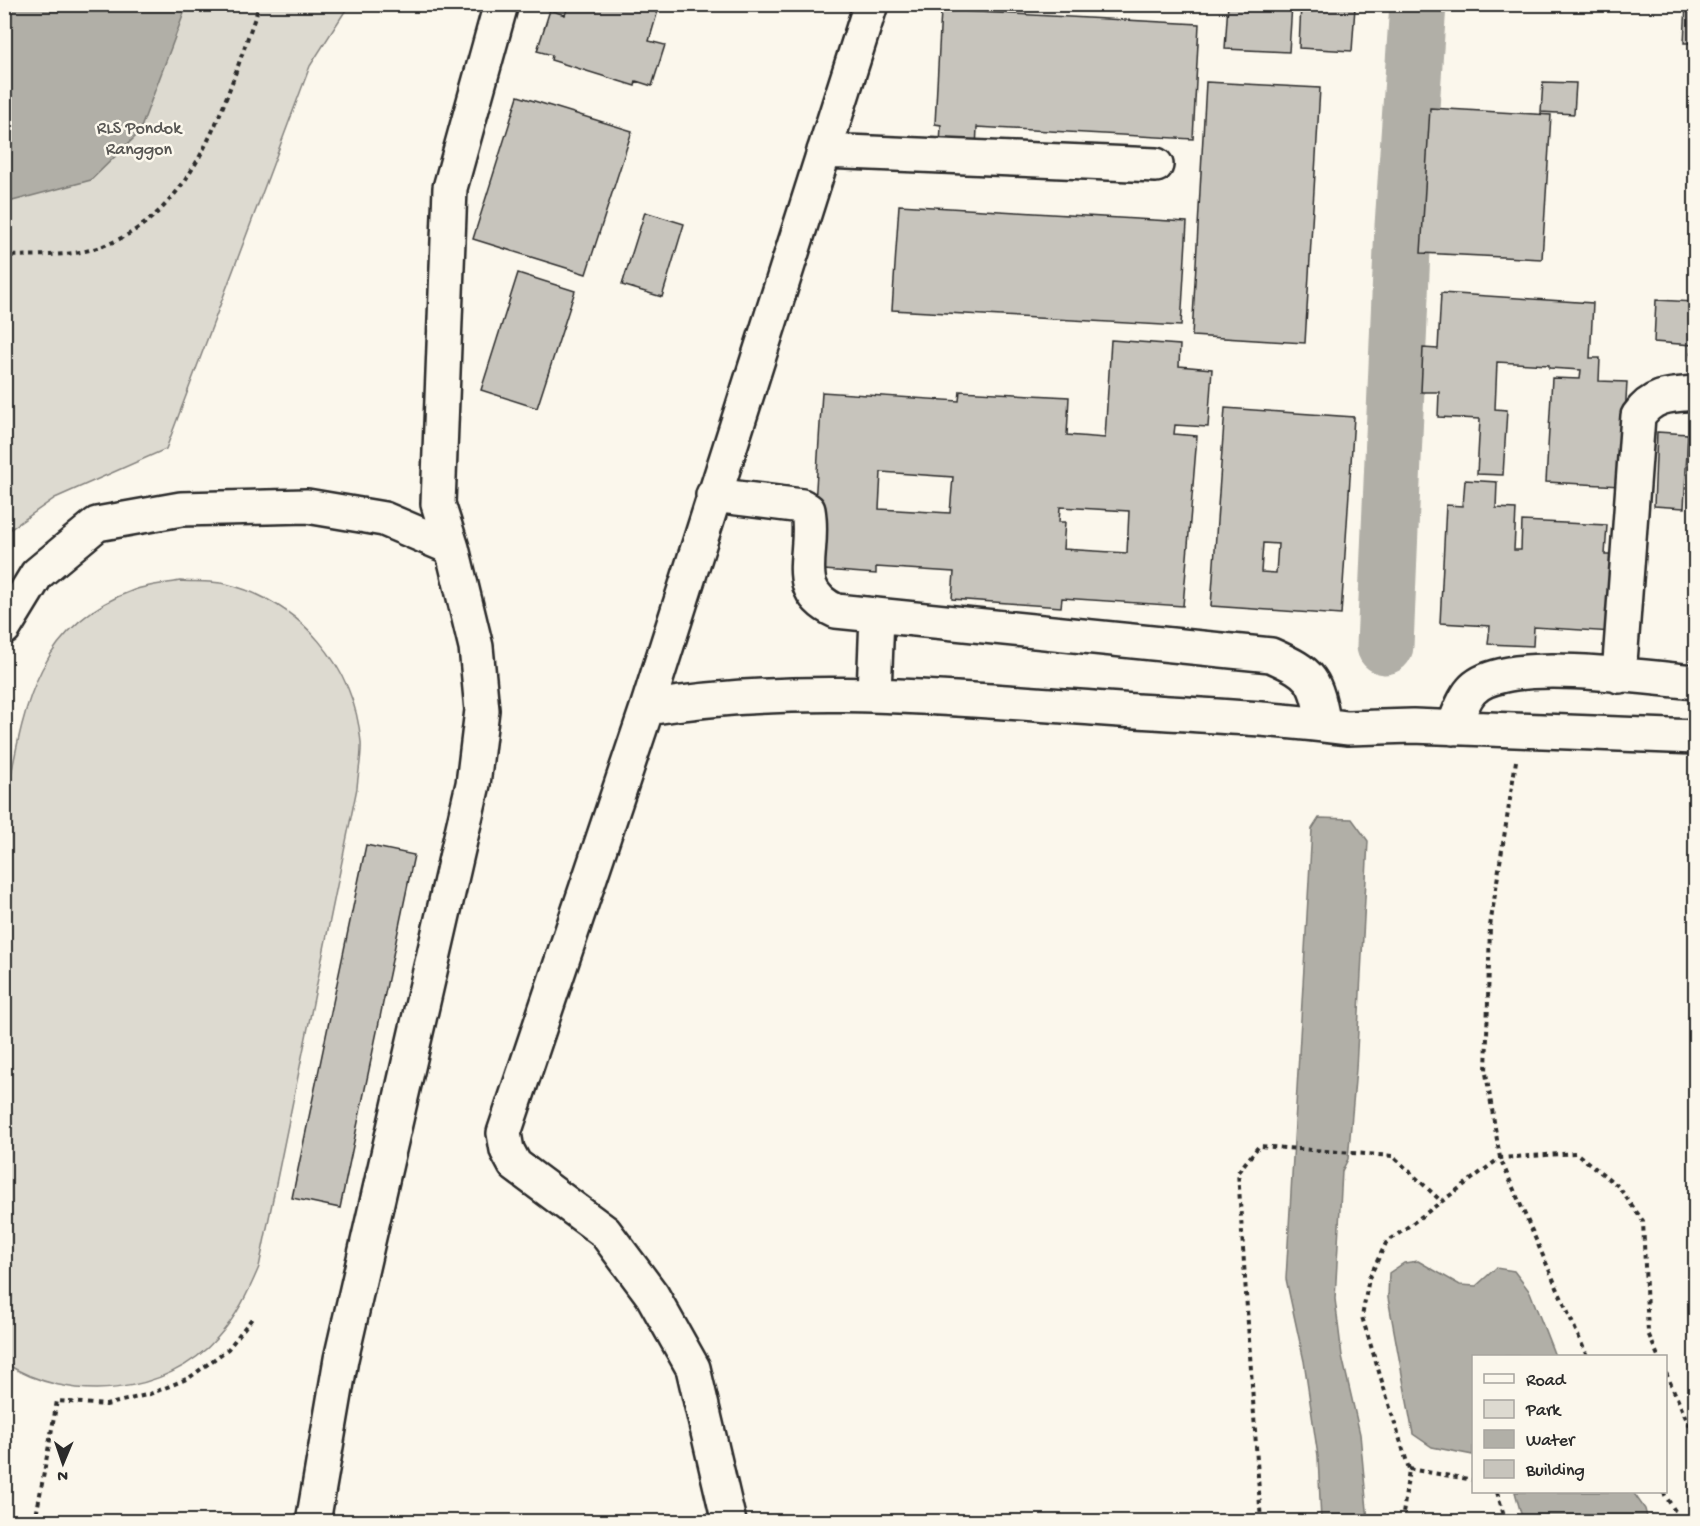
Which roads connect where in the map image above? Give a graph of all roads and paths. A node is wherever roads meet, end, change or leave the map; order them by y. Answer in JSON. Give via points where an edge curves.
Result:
{"nodes":[{"id":1,"x":260,"y":4,"type":"edge"},
{"id":2,"x":501,"y":4,"type":"edge"},
{"id":3,"x":871,"y":4,"type":"edge"},
{"id":4,"x":824,"y":151,"type":"junction"},
{"id":5,"x":1156,"y":165,"type":"dead end"},
{"id":6,"x":4,"y":256,"type":"edge"},
{"id":7,"x":1695,"y":393,"type":"edge"},
{"id":8,"x":713,"y":495,"type":"junction"},
{"id":9,"x":452,"y":548,"type":"junction"},
{"id":10,"x":877,"y":616,"type":"junction"},
{"id":11,"x":4,"y":628,"type":"edge"},
{"id":12,"x":1619,"y":676,"type":"junction"},
{"id":13,"x":1695,"y":682,"type":"edge"},
{"id":14,"x":874,"y":693,"type":"junction"},
{"id":15,"x":647,"y":708,"type":"junction"},
{"id":16,"x":1335,"y":726,"type":"junction"},
{"id":17,"x":1453,"y":728,"type":"junction"},
{"id":18,"x":1521,"y":729,"type":"junction"},
{"id":19,"x":1695,"y":737,"type":"edge"},
{"id":20,"x":1500,"y":1158,"type":"junction"},
{"id":21,"x":1442,"y":1202,"type":"junction"},
{"id":22,"x":254,"y":1317,"type":"dead end"},
{"id":23,"x":1587,"y":1355,"type":"edge"},
{"id":24,"x":1658,"y":1355,"type":"edge"},
{"id":25,"x":1667,"y":1378,"type":"edge"},
{"id":26,"x":1695,"y":1441,"type":"edge"},
{"id":27,"x":1409,"y":1469,"type":"junction"},
{"id":28,"x":1472,"y":1480,"type":"edge"},
{"id":29,"x":1498,"y":1493,"type":"edge"},
{"id":30,"x":1664,"y":1493,"type":"edge"},
{"id":31,"x":35,"y":1521,"type":"edge"},
{"id":32,"x":313,"y":1521,"type":"edge"},
{"id":33,"x":729,"y":1521,"type":"edge"},
{"id":34,"x":1261,"y":1521,"type":"edge"},
{"id":35,"x":1402,"y":1521,"type":"edge"},
{"id":36,"x":1506,"y":1521,"type":"edge"},
{"id":37,"x":1682,"y":1521,"type":"edge"}],
"edges":[{"from":1,"to":6,"type":"path","via":[[204,152],[174,197],[134,232],[99,248]]},
{"from":2,"to":9,"type":"lane","via":[[450,188],[438,504]]},
{"from":3,"to":4,"type":"lane"},
{"from":4,"to":5,"type":"lane"},
{"from":4,"to":8,"type":"lane"},
{"from":7,"to":12,"type":"lane","via":[[1660,396],[1638,416]]},
{"from":8,"to":10,"type":"lane","via":[[802,506],[808,510],[807,584],[814,598],[836,611]]},
{"from":8,"to":15,"type":"lane"},
{"from":9,"to":11,"type":"lane","via":[[384,519],[307,506],[181,509],[97,524],[37,574]]},
{"from":9,"to":32,"type":"lane","via":[[476,647],[482,710],[473,784],[341,1359]]},
{"from":10,"to":14,"type":"lane"},
{"from":10,"to":16,"type":"lane","via":[[1271,655],[1299,667],[1311,679]]},
{"from":12,"to":13,"type":"lane"},
{"from":12,"to":17,"type":"lane","via":[[1566,671],[1496,676],[1472,690]]},
{"from":14,"to":15,"type":"lane","via":[[693,700]]},
{"from":14,"to":16,"type":"lane"},
{"from":15,"to":33,"type":"lane","via":[[504,1133],[515,1165],[605,1232],[652,1295],[693,1368]]},
{"from":16,"to":17,"type":"lane"},
{"from":17,"to":18,"type":"lane"},
{"from":18,"to":19,"type":"lane"},
{"from":18,"to":20,"type":"path","via":[[1490,926],[1486,1073]]},
{"from":20,"to":21,"type":"path"},
{"from":20,"to":23,"type":"path"},
{"from":20,"to":24,"type":"path","via":[[1576,1153],[1618,1186],[1643,1221],[1648,1333]]},
{"from":21,"to":27,"type":"path","via":[[1386,1243],[1369,1278],[1362,1317]]},
{"from":21,"to":34,"type":"path","via":[[1393,1156],[1259,1146],[1238,1172]]},
{"from":22,"to":31,"type":"path","via":[[228,1348],[189,1378],[150,1394],[106,1405],[57,1401]]},
{"from":25,"to":26,"type":"path"},
{"from":27,"to":28,"type":"path"},
{"from":27,"to":35,"type":"path"},
{"from":29,"to":36,"type":"path"},
{"from":30,"to":37,"type":"path"}]}
